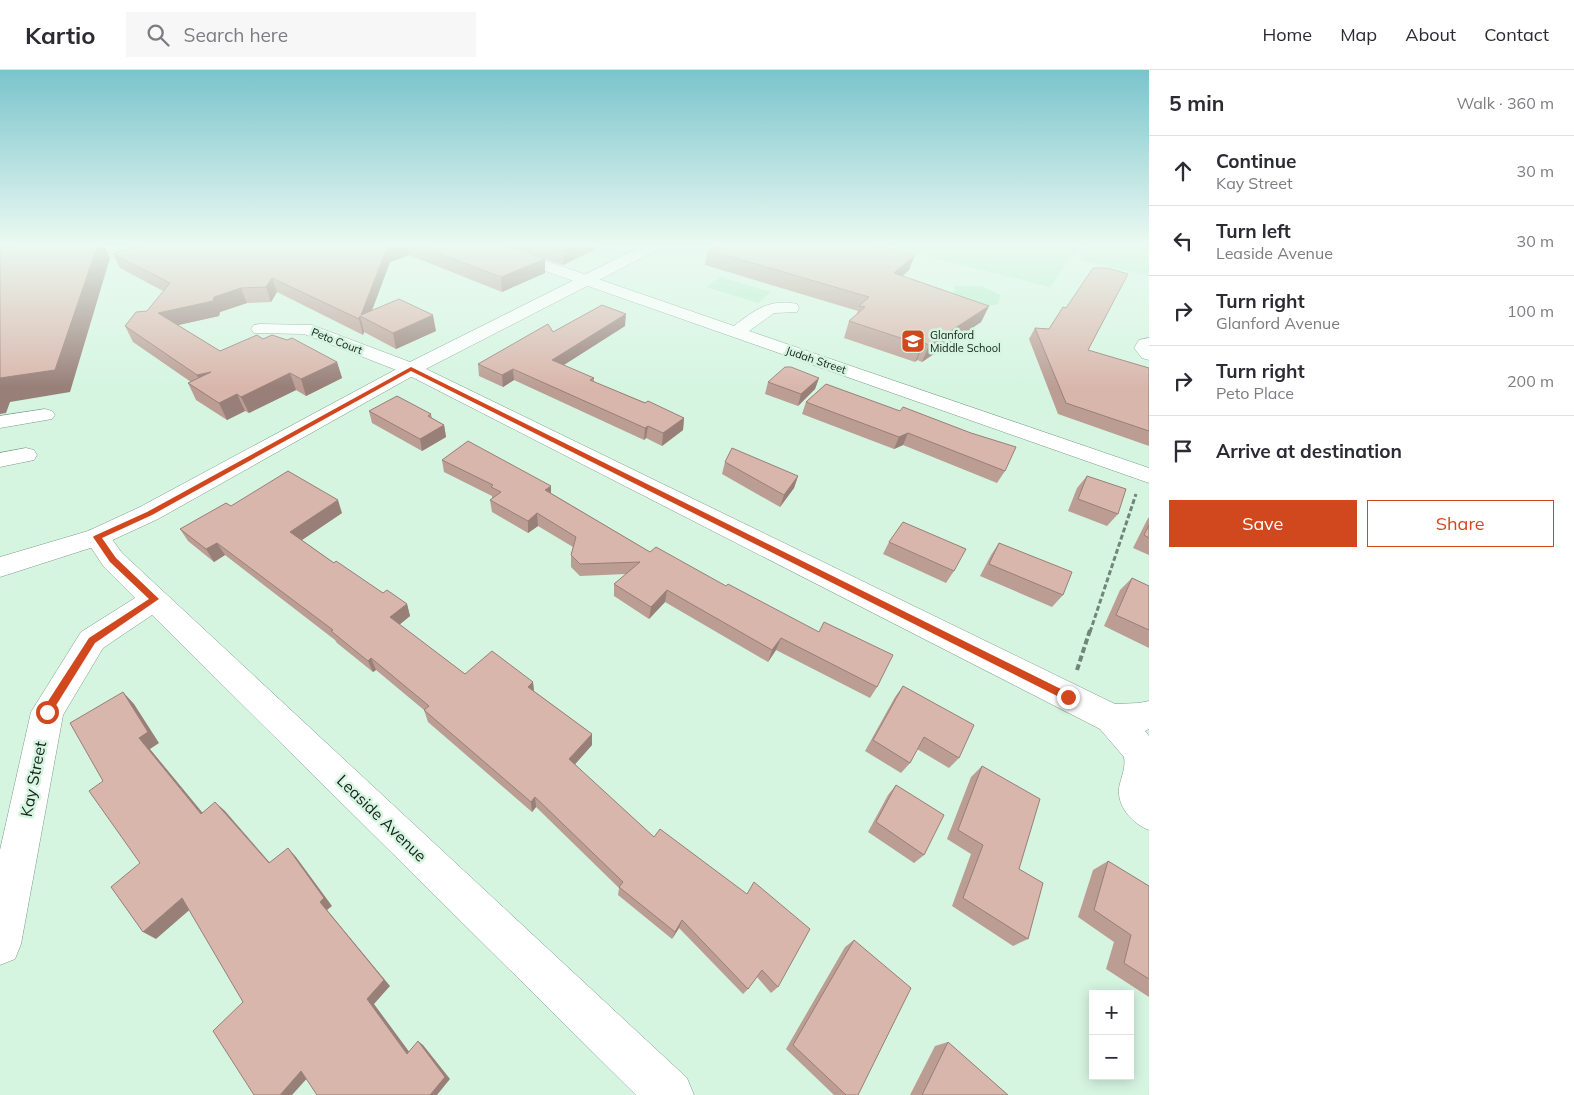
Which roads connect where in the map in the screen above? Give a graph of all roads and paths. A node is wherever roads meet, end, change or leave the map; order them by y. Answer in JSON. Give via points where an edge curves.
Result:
{"nodes":[{"id":1,"x":566,"y":292,"type":"edge"},
{"id":2,"x":620,"y":292,"type":"edge"},
{"id":3,"x":791,"y":308,"type":"dead end"},
{"id":4,"x":260,"y":329,"type":"dead end"},
{"id":5,"x":737,"y":332,"type":"junction"},
{"id":6,"x":1149,"y":343,"type":"edge"},
{"id":7,"x":1149,"y":354,"type":"edge"},
{"id":8,"x":411,"y":369,"type":"junction"},
{"id":9,"x":45,"y":415,"type":"dead end"},
{"id":10,"x":0,"y":422,"type":"edge"},
{"id":11,"x":26,"y":455,"type":"dead end"},
{"id":12,"x":0,"y":460,"type":"edge"},
{"id":13,"x":1146,"y":475,"type":"edge"},
{"id":14,"x":97,"y":537,"type":"junction"},
{"id":15,"x":0,"y":567,"type":"edge"},
{"id":16,"x":154,"y":599,"type":"junction"},
{"id":17,"x":1068,"y":697,"type":"junction"},
{"id":18,"x":1149,"y":715,"type":"edge"},
{"id":19,"x":1112,"y":719,"type":"junction"},
{"id":20,"x":1149,"y":812,"type":"edge"},
{"id":21,"x":0,"y":944,"type":"edge"},
{"id":22,"x":670,"y":1095,"type":"edge"}],
"edges":[{"from":1,"to":8,"type":"street"},
{"from":2,"to":5,"type":"street","name":"Judah Street"},
{"from":3,"to":5,"type":"street","via":[[768,308]]},
{"from":4,"to":8,"type":"street","name":"Peto Court","via":[[306,330]]},
{"from":5,"to":13,"type":"street","name":"Judah Street"},
{"from":6,"to":7,"type":"street","via":[[1143,348]]},
{"from":8,"to":14,"type":"street","via":[[149,513]]},
{"from":8,"to":17,"type":"street","name":"Peto Court"},
{"from":9,"to":10,"type":"street"},
{"from":11,"to":12,"type":"street"},
{"from":13,"to":17,"type":"path"},
{"from":14,"to":15,"type":"street"},
{"from":14,"to":16,"type":"street","name":"Leaside Avenue","via":[[113,560]]},
{"from":16,"to":21,"type":"street","name":"Kay Street","via":[[92,640],[47,712]]},
{"from":16,"to":22,"type":"street","name":"Leaside Avenue"},
{"from":17,"to":19,"type":"street","name":"Peto Court"},
{"from":18,"to":19,"type":"street"},
{"from":19,"to":20,"type":"street","via":[[1132,740],[1142,759],[1136,790]]}]}
